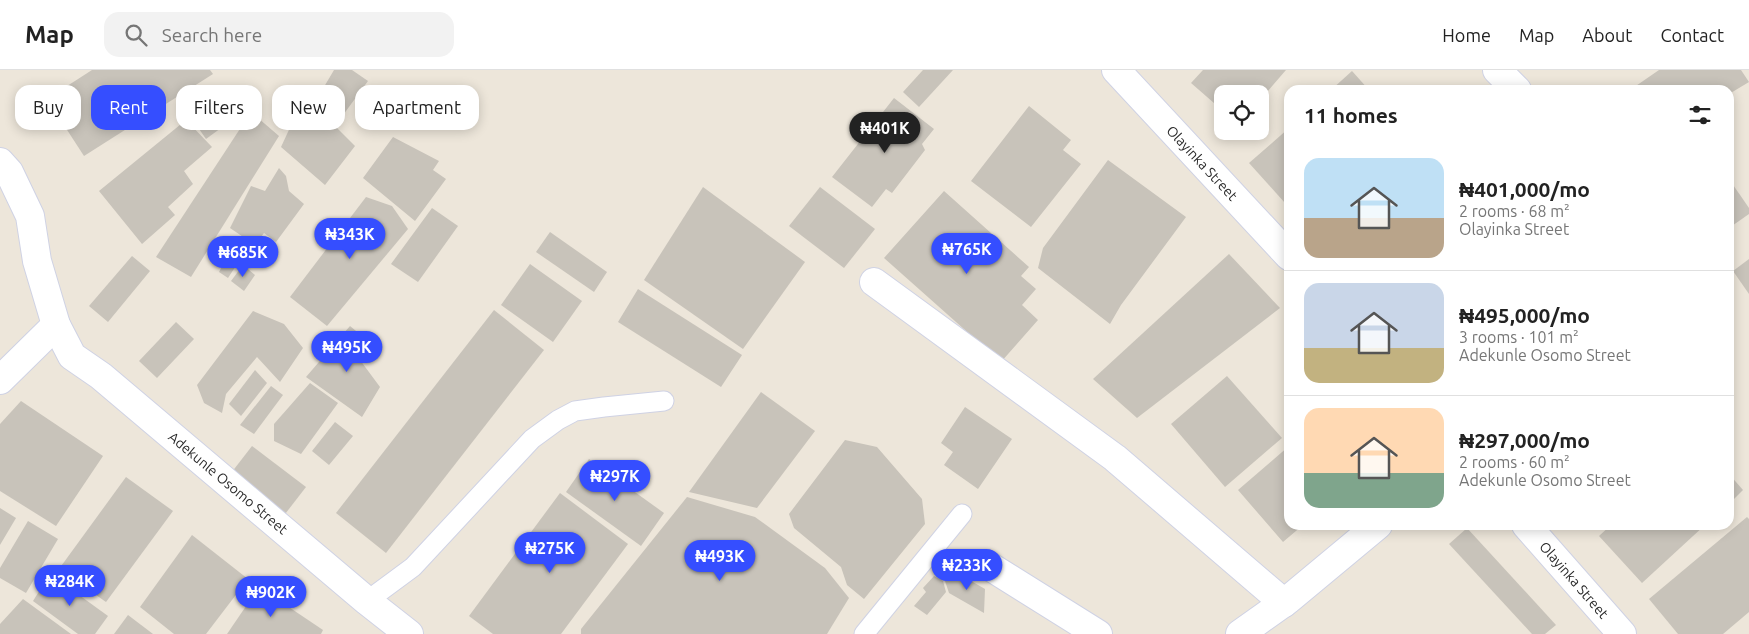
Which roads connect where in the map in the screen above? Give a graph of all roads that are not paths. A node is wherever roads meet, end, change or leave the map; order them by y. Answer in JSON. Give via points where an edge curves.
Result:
{"nodes":[{"id":1,"x":1116,"y":70,"type":"edge"},
{"id":2,"x":1497,"y":70,"type":"edge"},
{"id":3,"x":1512,"y":85,"type":"edge"},
{"id":4,"x":0,"y":162,"type":"edge"},
{"id":5,"x":1284,"y":251,"type":"edge"},
{"id":6,"x":874,"y":282,"type":"dead end"},
{"id":7,"x":56,"y":325,"type":"junction"},
{"id":8,"x":0,"y":380,"type":"edge"},
{"id":9,"x":664,"y":401,"type":"dead end"},
{"id":10,"x":962,"y":514,"type":"dead end"},
{"id":11,"x":1372,"y":530,"type":"edge"},
{"id":12,"x":1530,"y":530,"type":"edge"},
{"id":13,"x":986,"y":564,"type":"dead end"},
{"id":14,"x":367,"y":601,"type":"junction"},
{"id":15,"x":1284,"y":603,"type":"junction"},
{"id":16,"x":409,"y":634,"type":"edge"},
{"id":17,"x":864,"y":634,"type":"edge"},
{"id":18,"x":1098,"y":634,"type":"edge"},
{"id":19,"x":1240,"y":634,"type":"edge"},
{"id":20,"x":1622,"y":634,"type":"edge"}],
"edges":[{"from":1,"to":5,"type":"street","name":"Olayinka Street"},
{"from":2,"to":3,"type":"street"},
{"from":4,"to":7,"type":"street","name":"Adekunle Osomo Street","via":[[9,172],[30,216],[37,261]]},
{"from":6,"to":15,"type":"street","via":[[1115,458]]},
{"from":7,"to":8,"type":"street"},
{"from":7,"to":14,"type":"street","name":"Adekunle Osomo Street","via":[[72,356],[101,376]]},
{"from":9,"to":14,"type":"lane","via":[[575,411],[558,420],[532,439],[412,567]]},
{"from":10,"to":17,"type":"lane"},
{"from":11,"to":15,"type":"street"},
{"from":12,"to":20,"type":"street","name":"Olayinka Street"},
{"from":13,"to":18,"type":"street"},
{"from":14,"to":16,"type":"street","name":"Adekunle Osomo Street"},
{"from":15,"to":19,"type":"street"}]}
